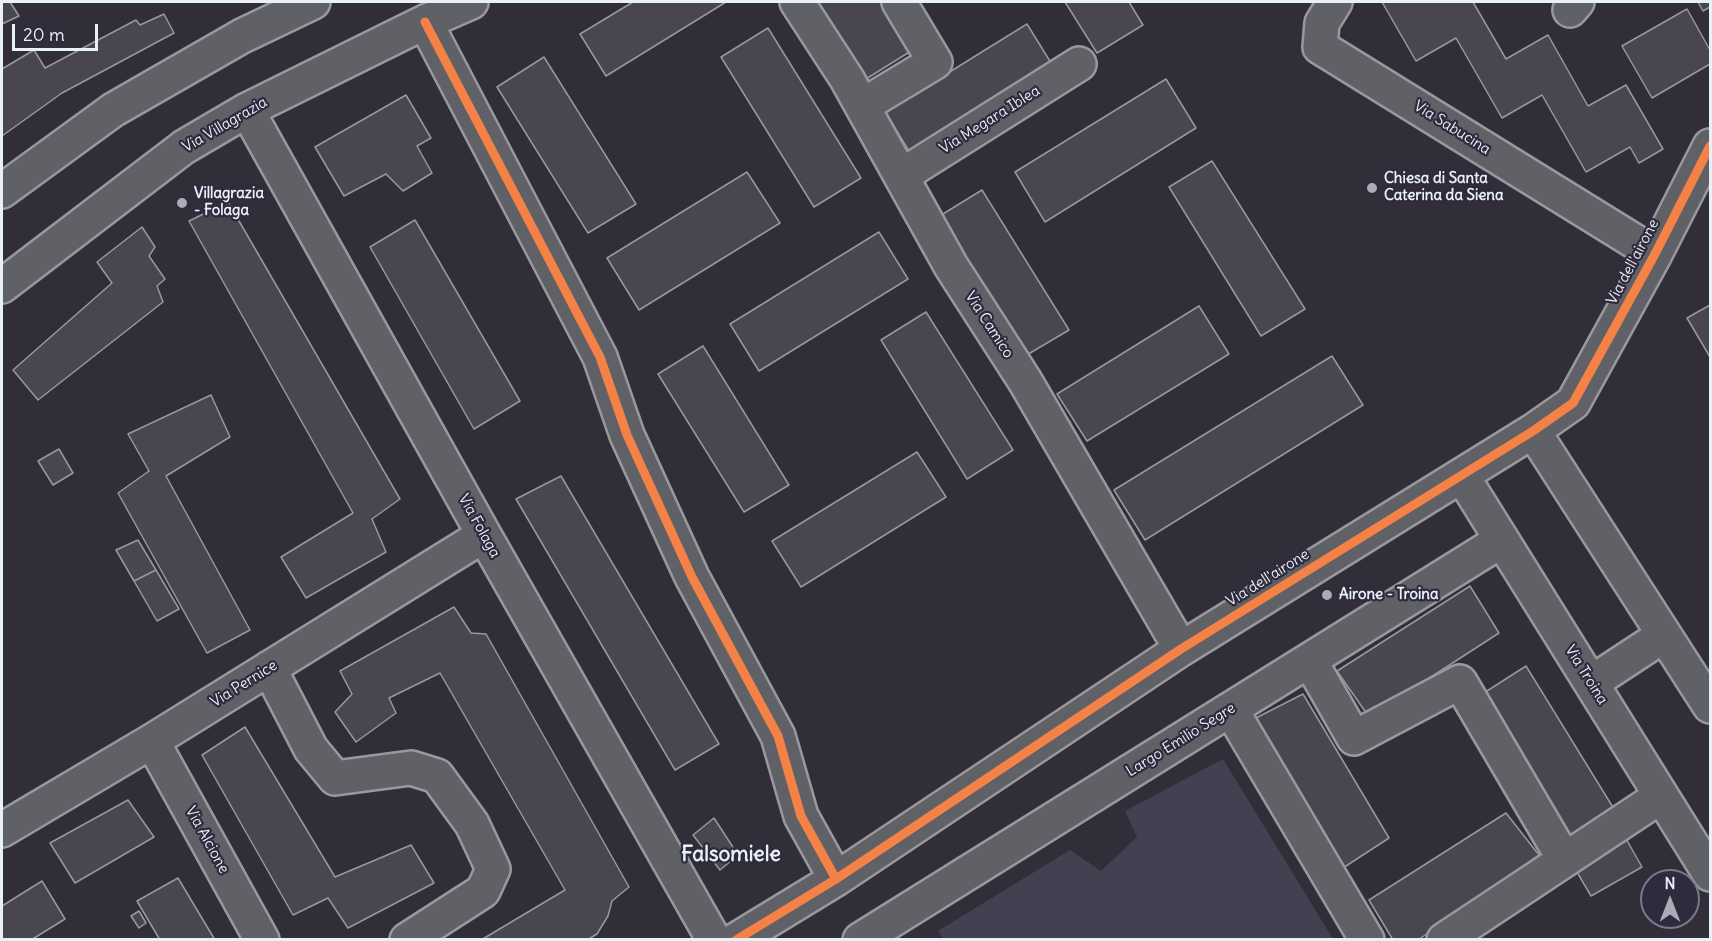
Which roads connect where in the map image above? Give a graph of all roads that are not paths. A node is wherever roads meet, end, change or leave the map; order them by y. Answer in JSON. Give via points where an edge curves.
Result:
{"nodes":[{"id":1,"x":313,"y":2,"type":"edge"},
{"id":2,"x":471,"y":2,"type":"edge"},
{"id":3,"x":797,"y":2,"type":"edge"},
{"id":4,"x":899,"y":2,"type":"edge"},
{"id":5,"x":1335,"y":2,"type":"edge"},
{"id":6,"x":425,"y":22,"type":"junction"},
{"id":7,"x":1079,"y":64,"type":"dead end"},
{"id":8,"x":862,"y":106,"type":"junction"},
{"id":9,"x":247,"y":110,"type":"junction"},
{"id":10,"x":1710,"y":146,"type":"edge"},
{"id":11,"x":901,"y":176,"type":"junction"},
{"id":12,"x":2,"y":191,"type":"edge"},
{"id":13,"x":1655,"y":254,"type":"junction"},
{"id":14,"x":2,"y":286,"type":"edge"},
{"id":15,"x":1533,"y":431,"type":"junction"},
{"id":16,"x":1462,"y":476,"type":"junction"},
{"id":17,"x":484,"y":535,"type":"junction"},
{"id":18,"x":1502,"y":540,"type":"junction"},
{"id":19,"x":1664,"y":635,"type":"junction"},
{"id":20,"x":1182,"y":649,"type":"junction"},
{"id":21,"x":1310,"y":661,"type":"junction"},
{"id":22,"x":269,"y":668,"type":"junction"},
{"id":23,"x":1591,"y":683,"type":"junction"},
{"id":24,"x":1710,"y":706,"type":"edge"},
{"id":25,"x":1231,"y":710,"type":"junction"},
{"id":26,"x":152,"y":741,"type":"junction"},
{"id":27,"x":1661,"y":796,"type":"junction"},
{"id":28,"x":2,"y":830,"type":"edge"},
{"id":29,"x":1564,"y":860,"type":"junction"},
{"id":30,"x":1710,"y":874,"type":"edge"},
{"id":31,"x":836,"y":879,"type":"junction"},
{"id":32,"x":262,"y":939,"type":"edge"},
{"id":33,"x":407,"y":939,"type":"edge"},
{"id":34,"x":714,"y":939,"type":"edge"},
{"id":35,"x":736,"y":939,"type":"edge"},
{"id":36,"x":860,"y":939,"type":"edge"},
{"id":37,"x":1367,"y":939,"type":"edge"},
{"id":38,"x":1444,"y":939,"type":"edge"}],
"edges":[{"from":1,"to":12,"type":"street","via":[[242,36],[112,111]]},
{"from":2,"to":6,"type":"street","name":"Via Villagrazia"},
{"from":3,"to":8,"type":"street","name":"Via Camico"},
{"from":4,"to":8,"type":"street","via":[[935,62]]},
{"from":5,"to":13,"type":"street","name":"Via Sabucina","via":[[1322,23],[1320,47]]},
{"from":6,"to":9,"type":"street","name":"Via Villagrazia"},
{"from":6,"to":31,"type":"street","via":[[600,357],[632,445],[692,577],[778,736],[801,816]]},
{"from":7,"to":11,"type":"street","name":"Via Megara Iblea"},
{"from":8,"to":11,"type":"street","name":"Via Camico"},
{"from":9,"to":14,"type":"street","name":"Via Villagrazia","via":[[184,147]]},
{"from":9,"to":17,"type":"street","name":"Via Folaga"},
{"from":10,"to":13,"type":"street","name":"Via dell'airone"},
{"from":11,"to":20,"type":"street","name":"Via Camico"},
{"from":13,"to":15,"type":"street","name":"Via dell'airone","via":[[1573,403]]},
{"from":15,"to":16,"type":"street","name":"Via dell'airone"},
{"from":15,"to":19,"type":"street"},
{"from":16,"to":18,"type":"street","name":"Via Troina"},
{"from":16,"to":20,"type":"street","name":"Via dell'airone"},
{"from":17,"to":22,"type":"street","name":"Via Pernice"},
{"from":17,"to":34,"type":"street","name":"Via Folaga"},
{"from":18,"to":21,"type":"street","name":"Largo Emilio Segre"},
{"from":18,"to":23,"type":"street","name":"Via Troina"},
{"from":19,"to":23,"type":"street"},
{"from":19,"to":24,"type":"street"},
{"from":20,"to":31,"type":"street","name":"Via dell'airone"},
{"from":21,"to":25,"type":"street","name":"Largo Emilio Segre"},
{"from":21,"to":29,"type":"street","via":[[1354,738],[1460,682]]},
{"from":22,"to":26,"type":"street","name":"Via Pernice"},
{"from":22,"to":33,"type":"street","via":[[311,749],[335,778],[411,768],[437,776],[472,824],[493,869],[483,891]]},
{"from":23,"to":27,"type":"street","name":"Via Troina"},
{"from":25,"to":36,"type":"street","name":"Largo Emilio Segre"},
{"from":25,"to":37,"type":"street"},
{"from":26,"to":28,"type":"street","name":"Via Pernice"},
{"from":26,"to":32,"type":"street","name":"Via Alcione"},
{"from":27,"to":29,"type":"street"},
{"from":27,"to":30,"type":"street","name":"Via Troina"},
{"from":29,"to":38,"type":"street"},
{"from":31,"to":35,"type":"street","name":"Via dell'airone"}]}
